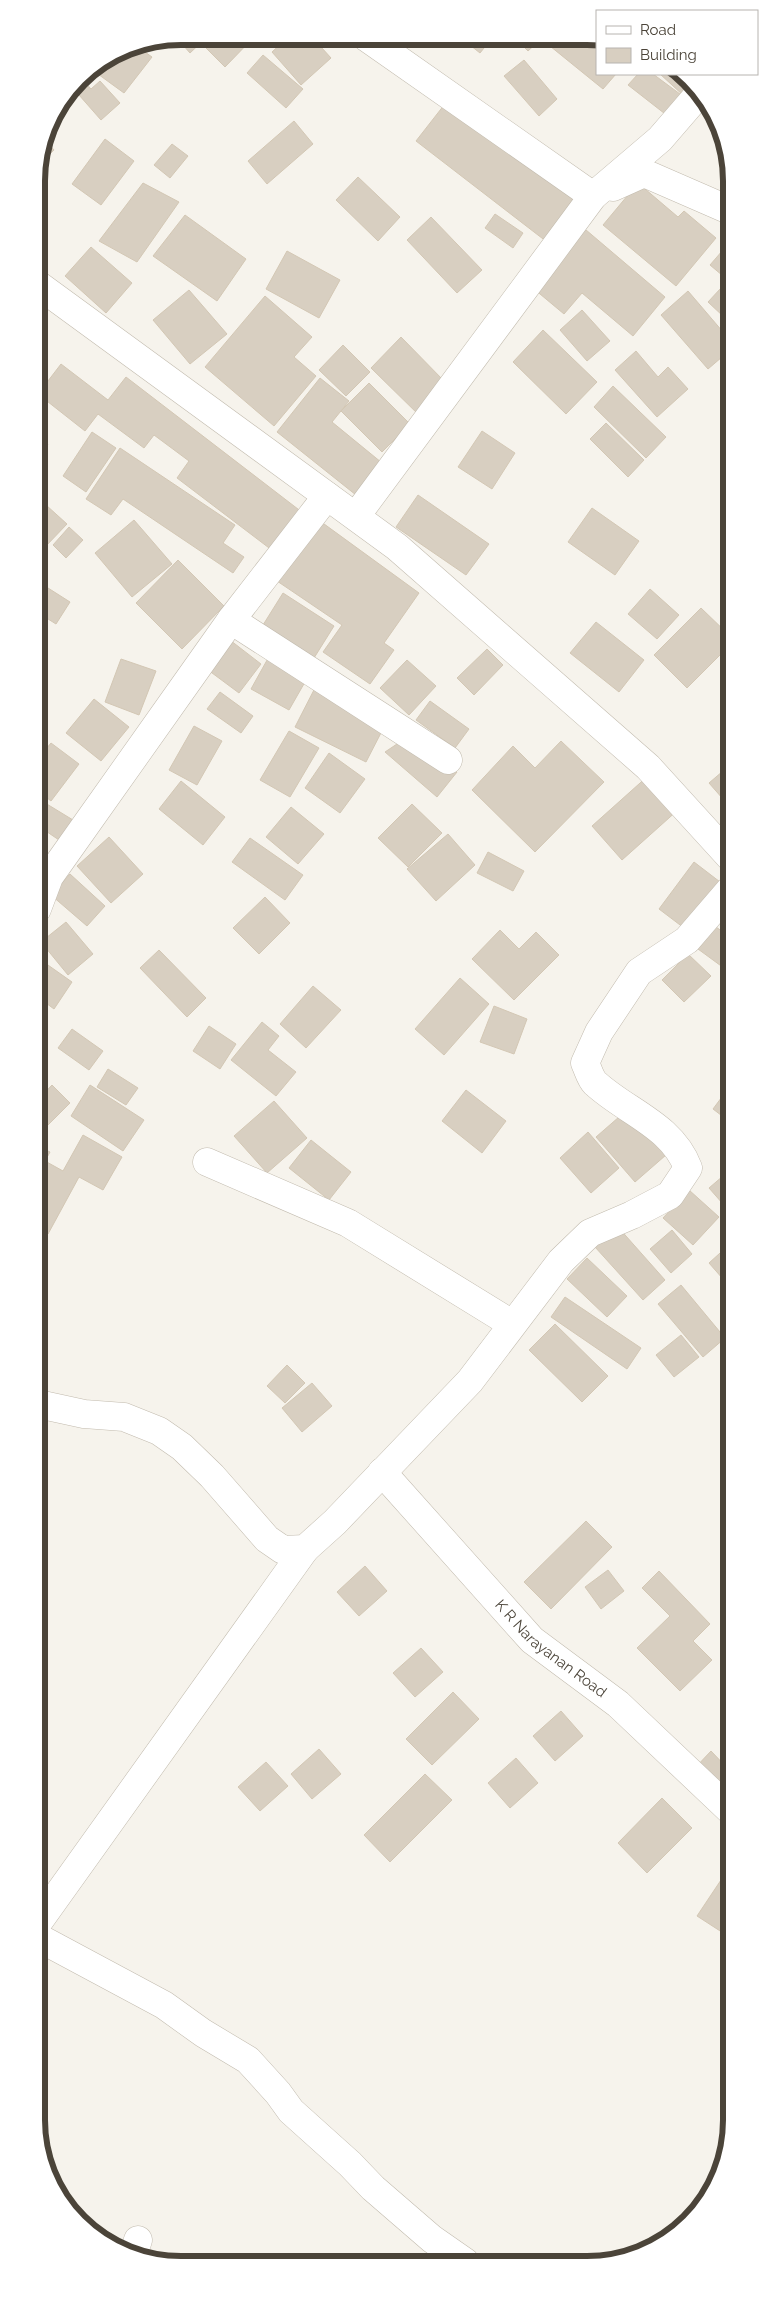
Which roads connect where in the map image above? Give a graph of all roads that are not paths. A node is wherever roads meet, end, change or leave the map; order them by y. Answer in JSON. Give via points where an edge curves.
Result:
{"nodes":[{"id":1,"x":376,"y":45,"type":"edge"},
{"id":2,"x":695,"y":98,"type":"edge"},
{"id":3,"x":593,"y":196,"type":"junction"},
{"id":4,"x":723,"y":207,"type":"edge"},
{"id":5,"x":45,"y":290,"type":"edge"},
{"id":6,"x":327,"y":496,"type":"junction"},
{"id":7,"x":356,"y":516,"type":"junction"},
{"id":8,"x":231,"y":620,"type":"junction"},
{"id":9,"x":448,"y":760,"type":"dead end"},
{"id":10,"x":723,"y":849,"type":"edge"},
{"id":11,"x":45,"y":888,"type":"edge"},
{"id":12,"x":723,"y":898,"type":"edge"},
{"id":13,"x":207,"y":1162,"type":"dead end"},
{"id":14,"x":512,"y":1324,"type":"junction"},
{"id":15,"x":45,"y":1406,"type":"edge"},
{"id":16,"x":382,"y":1472,"type":"junction"},
{"id":17,"x":304,"y":1549,"type":"junction"},
{"id":18,"x":723,"y":1806,"type":"edge"},
{"id":19,"x":45,"y":1913,"type":"edge"},
{"id":20,"x":45,"y":1941,"type":"edge"},
{"id":21,"x":456,"y":2256,"type":"edge"}],
"edges":[{"from":1,"to":3,"type":"street"},
{"from":2,"to":3,"type":"street","via":[[660,139]]},
{"from":3,"to":4,"type":"street","via":[[644,173]]},
{"from":3,"to":7,"type":"street"},
{"from":5,"to":6,"type":"street"},
{"from":6,"to":7,"type":"street"},
{"from":6,"to":8,"type":"street"},
{"from":7,"to":10,"type":"street","via":[[397,547],[648,767]]},
{"from":8,"to":9,"type":"street"},
{"from":8,"to":11,"type":"street","via":[[49,877]]},
{"from":12,"to":14,"type":"street","via":[[687,940],[639,972],[599,1032],[585,1063],[594,1082],[651,1122],[682,1152],[688,1168],[670,1195],[590,1233],[561,1261]]},
{"from":13,"to":14,"type":"street","via":[[348,1223]]},
{"from":14,"to":16,"type":"street","via":[[470,1382]]},
{"from":15,"to":17,"type":"street","via":[[84,1414],[124,1417],[159,1431],[182,1447],[212,1476],[267,1539],[283,1550]]},
{"from":16,"to":17,"type":"street","via":[[336,1522]]},
{"from":16,"to":18,"type":"street","name":"K R Narayanan Road","via":[[532,1640],[618,1704]]},
{"from":17,"to":19,"type":"street"},
{"from":20,"to":21,"type":"street","via":[[164,2005],[248,2060],[291,2111],[373,2188]]}]}
